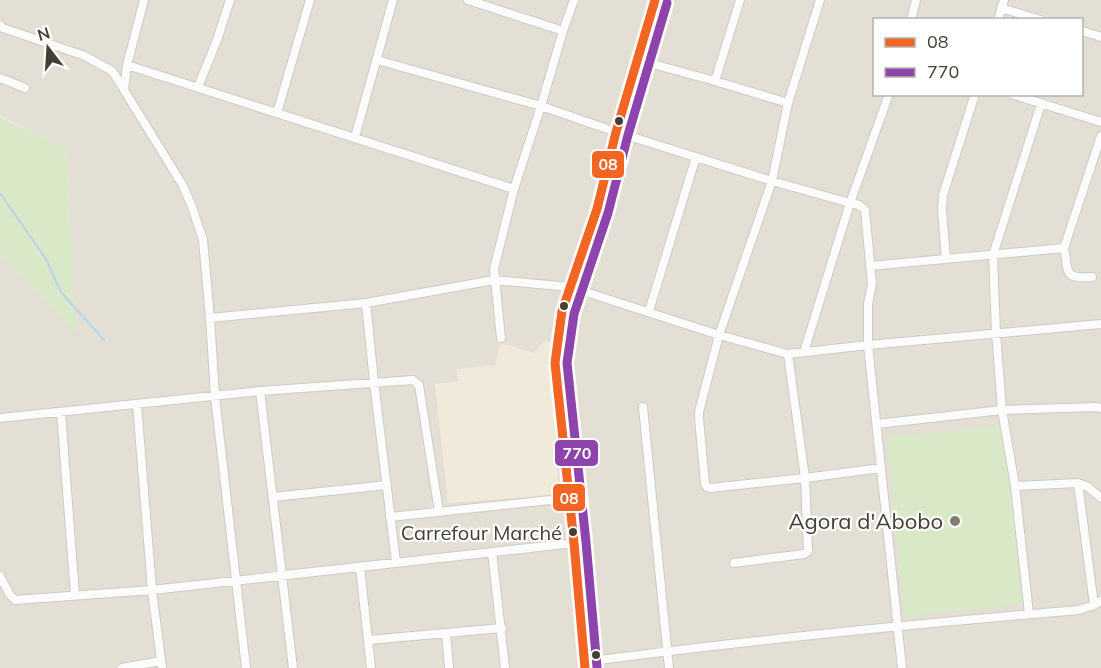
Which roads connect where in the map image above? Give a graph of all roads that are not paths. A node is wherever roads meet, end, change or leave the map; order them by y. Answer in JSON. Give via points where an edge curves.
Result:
{"nodes":[{"id":1,"x":144,"y":0,"type":"edge"},
{"id":2,"x":230,"y":0,"type":"edge"},
{"id":3,"x":310,"y":0,"type":"edge"},
{"id":4,"x":393,"y":0,"type":"edge"},
{"id":5,"x":468,"y":0,"type":"edge"},
{"id":6,"x":574,"y":0,"type":"edge"},
{"id":7,"x":655,"y":0,"type":"edge"},
{"id":8,"x":740,"y":0,"type":"edge"},
{"id":9,"x":820,"y":0,"type":"edge"},
{"id":10,"x":916,"y":0,"type":"edge"},
{"id":11,"x":1003,"y":4,"type":"edge"},
{"id":12,"x":912,"y":18,"type":"edge"},
{"id":13,"x":1036,"y":18,"type":"edge"},
{"id":14,"x":0,"y":25,"type":"edge"},
{"id":15,"x":563,"y":31,"type":"junction"},
{"id":16,"x":1083,"y":31,"type":"edge"},
{"id":17,"x":1101,"y":37,"type":"edge"},
{"id":18,"x":377,"y":60,"type":"junction"},
{"id":19,"x":639,"y":60,"type":"junction"},
{"id":20,"x":127,"y":65,"type":"junction"},
{"id":21,"x":0,"y":78,"type":"edge"},
{"id":22,"x":716,"y":81,"type":"junction"},
{"id":23,"x":198,"y":87,"type":"junction"},
{"id":24,"x":25,"y":88,"type":"dead end"},
{"id":25,"x":124,"y":90,"type":"junction"},
{"id":26,"x":887,"y":96,"type":"edge"},
{"id":27,"x":974,"y":96,"type":"edge"},
{"id":28,"x":1017,"y":96,"type":"edge"},
{"id":29,"x":788,"y":103,"type":"junction"},
{"id":30,"x":1041,"y":104,"type":"junction"},
{"id":31,"x":541,"y":106,"type":"junction"},
{"id":32,"x":277,"y":113,"type":"junction"},
{"id":33,"x":1101,"y":122,"type":"edge"},
{"id":34,"x":616,"y":132,"type":"junction"},
{"id":35,"x":1101,"y":136,"type":"edge"},
{"id":36,"x":355,"y":137,"type":"junction"},
{"id":37,"x":696,"y":157,"type":"junction"},
{"id":38,"x":772,"y":181,"type":"junction"},
{"id":39,"x":514,"y":189,"type":"junction"},
{"id":40,"x":850,"y":202,"type":"junction"},
{"id":41,"x":1064,"y":248,"type":"junction"},
{"id":42,"x":993,"y":255,"type":"junction"},
{"id":43,"x":946,"y":259,"type":"junction"},
{"id":44,"x":870,"y":266,"type":"junction"},
{"id":45,"x":1092,"y":278,"type":"dead end"},
{"id":46,"x":494,"y":280,"type":"junction"},
{"id":47,"x":570,"y":287,"type":"junction"},
{"id":48,"x":366,"y":303,"type":"junction"},
{"id":49,"x":649,"y":311,"type":"junction"},
{"id":50,"x":210,"y":318,"type":"junction"},
{"id":51,"x":1101,"y":324,"type":"edge"},
{"id":52,"x":996,"y":333,"type":"junction"},
{"id":53,"x":719,"y":334,"type":"junction"},
{"id":54,"x":501,"y":338,"type":"dead end"},
{"id":55,"x":868,"y":345,"type":"junction"},
{"id":56,"x":804,"y":352,"type":"junction"},
{"id":57,"x":788,"y":354,"type":"junction"},
{"id":58,"x":374,"y":382,"type":"junction"},
{"id":59,"x":260,"y":391,"type":"junction"},
{"id":60,"x":215,"y":396,"type":"junction"},
{"id":61,"x":137,"y":404,"type":"junction"},
{"id":62,"x":643,"y":407,"type":"dead end"},
{"id":63,"x":1101,"y":408,"type":"edge"},
{"id":64,"x":1002,"y":410,"type":"junction"},
{"id":65,"x":61,"y":412,"type":"junction"},
{"id":66,"x":0,"y":418,"type":"edge"},
{"id":67,"x":877,"y":424,"type":"junction"},
{"id":68,"x":881,"y":468,"type":"junction"},
{"id":69,"x":805,"y":478,"type":"junction"},
{"id":70,"x":1078,"y":483,"type":"junction"},
{"id":71,"x":387,"y":486,"type":"junction"},
{"id":72,"x":1015,"y":486,"type":"junction"},
{"id":73,"x":273,"y":497,"type":"junction"},
{"id":74,"x":569,"y":498,"type":"junction"},
{"id":75,"x":1101,"y":498,"type":"edge"},
{"id":76,"x":440,"y":512,"type":"junction"},
{"id":77,"x":390,"y":517,"type":"junction"},
{"id":78,"x":574,"y":543,"type":"junction"},
{"id":79,"x":492,"y":552,"type":"junction"},
{"id":80,"x":396,"y":562,"type":"junction"},
{"id":81,"x":734,"y":563,"type":"dead end"},
{"id":82,"x":360,"y":567,"type":"junction"},
{"id":83,"x":283,"y":575,"type":"junction"},
{"id":84,"x":0,"y":576,"type":"edge"},
{"id":85,"x":236,"y":580,"type":"junction"},
{"id":86,"x":152,"y":590,"type":"junction"},
{"id":87,"x":75,"y":596,"type":"junction"},
{"id":88,"x":1098,"y":603,"type":"edge"},
{"id":89,"x":1029,"y":614,"type":"junction"},
{"id":90,"x":897,"y":626,"type":"junction"},
{"id":91,"x":502,"y":628,"type":"junction"},
{"id":92,"x":446,"y":633,"type":"junction"},
{"id":93,"x":368,"y":640,"type":"junction"},
{"id":94,"x":667,"y":651,"type":"junction"},
{"id":95,"x":161,"y":665,"type":"edge"},
{"id":96,"x":584,"y":665,"type":"edge"},
{"id":97,"x":122,"y":668,"type":"edge"},
{"id":98,"x":246,"y":668,"type":"edge"},
{"id":99,"x":293,"y":668,"type":"edge"},
{"id":100,"x":371,"y":668,"type":"edge"},
{"id":101,"x":449,"y":668,"type":"edge"},
{"id":102,"x":505,"y":668,"type":"edge"},
{"id":103,"x":669,"y":668,"type":"edge"},
{"id":104,"x":902,"y":668,"type":"edge"}],
"edges":[{"from":1,"to":20,"type":"street"},
{"from":2,"to":23,"type":"street"},
{"from":3,"to":32,"type":"street"},
{"from":4,"to":18,"type":"street"},
{"from":5,"to":15,"type":"street"},
{"from":6,"to":15,"type":"street"},
{"from":7,"to":19,"type":"street"},
{"from":8,"to":22,"type":"street"},
{"from":9,"to":29,"type":"street"},
{"from":10,"to":12,"type":"street"},
{"from":11,"to":13,"type":"street"},
{"from":14,"to":25,"type":"street","via":[[86,56],[112,71]]},
{"from":15,"to":31,"type":"street"},
{"from":16,"to":17,"type":"street"},
{"from":18,"to":31,"type":"street"},
{"from":18,"to":36,"type":"street"},
{"from":19,"to":22,"type":"street"},
{"from":19,"to":34,"type":"street"},
{"from":20,"to":23,"type":"street"},
{"from":20,"to":25,"type":"street"},
{"from":21,"to":24,"type":"street"},
{"from":22,"to":29,"type":"street"},
{"from":23,"to":32,"type":"street"},
{"from":25,"to":50,"type":"street","via":[[191,204],[203,240]]},
{"from":26,"to":40,"type":"street"},
{"from":27,"to":43,"type":"street","via":[[943,195]]},
{"from":28,"to":30,"type":"street"},
{"from":29,"to":38,"type":"street"},
{"from":30,"to":33,"type":"street"},
{"from":30,"to":42,"type":"street"},
{"from":31,"to":34,"type":"street"},
{"from":31,"to":39,"type":"street"},
{"from":32,"to":36,"type":"street"},
{"from":34,"to":37,"type":"street"},
{"from":34,"to":47,"type":"street","via":[[597,208]]},
{"from":35,"to":41,"type":"street"},
{"from":36,"to":39,"type":"street"},
{"from":37,"to":38,"type":"street"},
{"from":37,"to":49,"type":"street"},
{"from":38,"to":40,"type":"street"},
{"from":38,"to":53,"type":"street"},
{"from":39,"to":46,"type":"street"},
{"from":40,"to":44,"type":"street","via":[[865,210]]},
{"from":40,"to":56,"type":"street"},
{"from":41,"to":42,"type":"street"},
{"from":41,"to":45,"type":"street","via":[[1069,274]]},
{"from":42,"to":43,"type":"street"},
{"from":42,"to":52,"type":"street"},
{"from":43,"to":44,"type":"street"},
{"from":44,"to":55,"type":"street"},
{"from":46,"to":47,"type":"street"},
{"from":46,"to":48,"type":"street"},
{"from":46,"to":54,"type":"street"},
{"from":47,"to":49,"type":"street"},
{"from":47,"to":74,"type":"street","via":[[562,311],[555,363]]},
{"from":48,"to":50,"type":"street"},
{"from":48,"to":58,"type":"street"},
{"from":49,"to":53,"type":"street"},
{"from":50,"to":60,"type":"street"},
{"from":51,"to":52,"type":"street"},
{"from":52,"to":55,"type":"street"},
{"from":52,"to":64,"type":"street"},
{"from":53,"to":57,"type":"street"},
{"from":53,"to":69,"type":"street","via":[[699,418],[705,484],[711,488]]},
{"from":55,"to":56,"type":"street"},
{"from":55,"to":67,"type":"street"},
{"from":56,"to":57,"type":"street"},
{"from":57,"to":69,"type":"street"},
{"from":58,"to":59,"type":"street"},
{"from":58,"to":71,"type":"street"},
{"from":58,"to":76,"type":"street","via":[[413,380],[418,386]]},
{"from":59,"to":60,"type":"street"},
{"from":59,"to":73,"type":"street"},
{"from":60,"to":61,"type":"street"},
{"from":60,"to":85,"type":"street"},
{"from":61,"to":65,"type":"street"},
{"from":61,"to":86,"type":"street"},
{"from":62,"to":94,"type":"street"},
{"from":63,"to":64,"type":"street"},
{"from":64,"to":67,"type":"street"},
{"from":64,"to":72,"type":"street"},
{"from":65,"to":66,"type":"street"},
{"from":65,"to":87,"type":"street"},
{"from":67,"to":68,"type":"street"},
{"from":68,"to":69,"type":"street"},
{"from":68,"to":90,"type":"street"},
{"from":69,"to":81,"type":"street","via":[[807,552]]},
{"from":70,"to":72,"type":"street"},
{"from":70,"to":75,"type":"street"},
{"from":70,"to":88,"type":"street"},
{"from":71,"to":73,"type":"street"},
{"from":71,"to":77,"type":"street"},
{"from":72,"to":89,"type":"street"},
{"from":73,"to":83,"type":"street"},
{"from":74,"to":76,"type":"street"},
{"from":74,"to":78,"type":"street"},
{"from":76,"to":77,"type":"street"},
{"from":77,"to":80,"type":"street"},
{"from":78,"to":79,"type":"street"},
{"from":78,"to":96,"type":"street"},
{"from":79,"to":80,"type":"street"},
{"from":79,"to":91,"type":"street"},
{"from":80,"to":82,"type":"street"},
{"from":82,"to":83,"type":"street"},
{"from":82,"to":93,"type":"street"},
{"from":83,"to":85,"type":"street"},
{"from":83,"to":99,"type":"street"},
{"from":84,"to":87,"type":"street","via":[[15,600]]},
{"from":85,"to":86,"type":"street"},
{"from":85,"to":98,"type":"street"},
{"from":86,"to":87,"type":"street"},
{"from":86,"to":95,"type":"street"},
{"from":88,"to":89,"type":"street","via":[[1079,610]]},
{"from":89,"to":90,"type":"street"},
{"from":90,"to":94,"type":"street"},
{"from":90,"to":104,"type":"street"},
{"from":91,"to":92,"type":"street"},
{"from":91,"to":102,"type":"street"},
{"from":92,"to":93,"type":"street"},
{"from":92,"to":101,"type":"street"},
{"from":93,"to":100,"type":"street"},
{"from":94,"to":96,"type":"street"},
{"from":94,"to":103,"type":"street"},
{"from":95,"to":97,"type":"street"}]}
